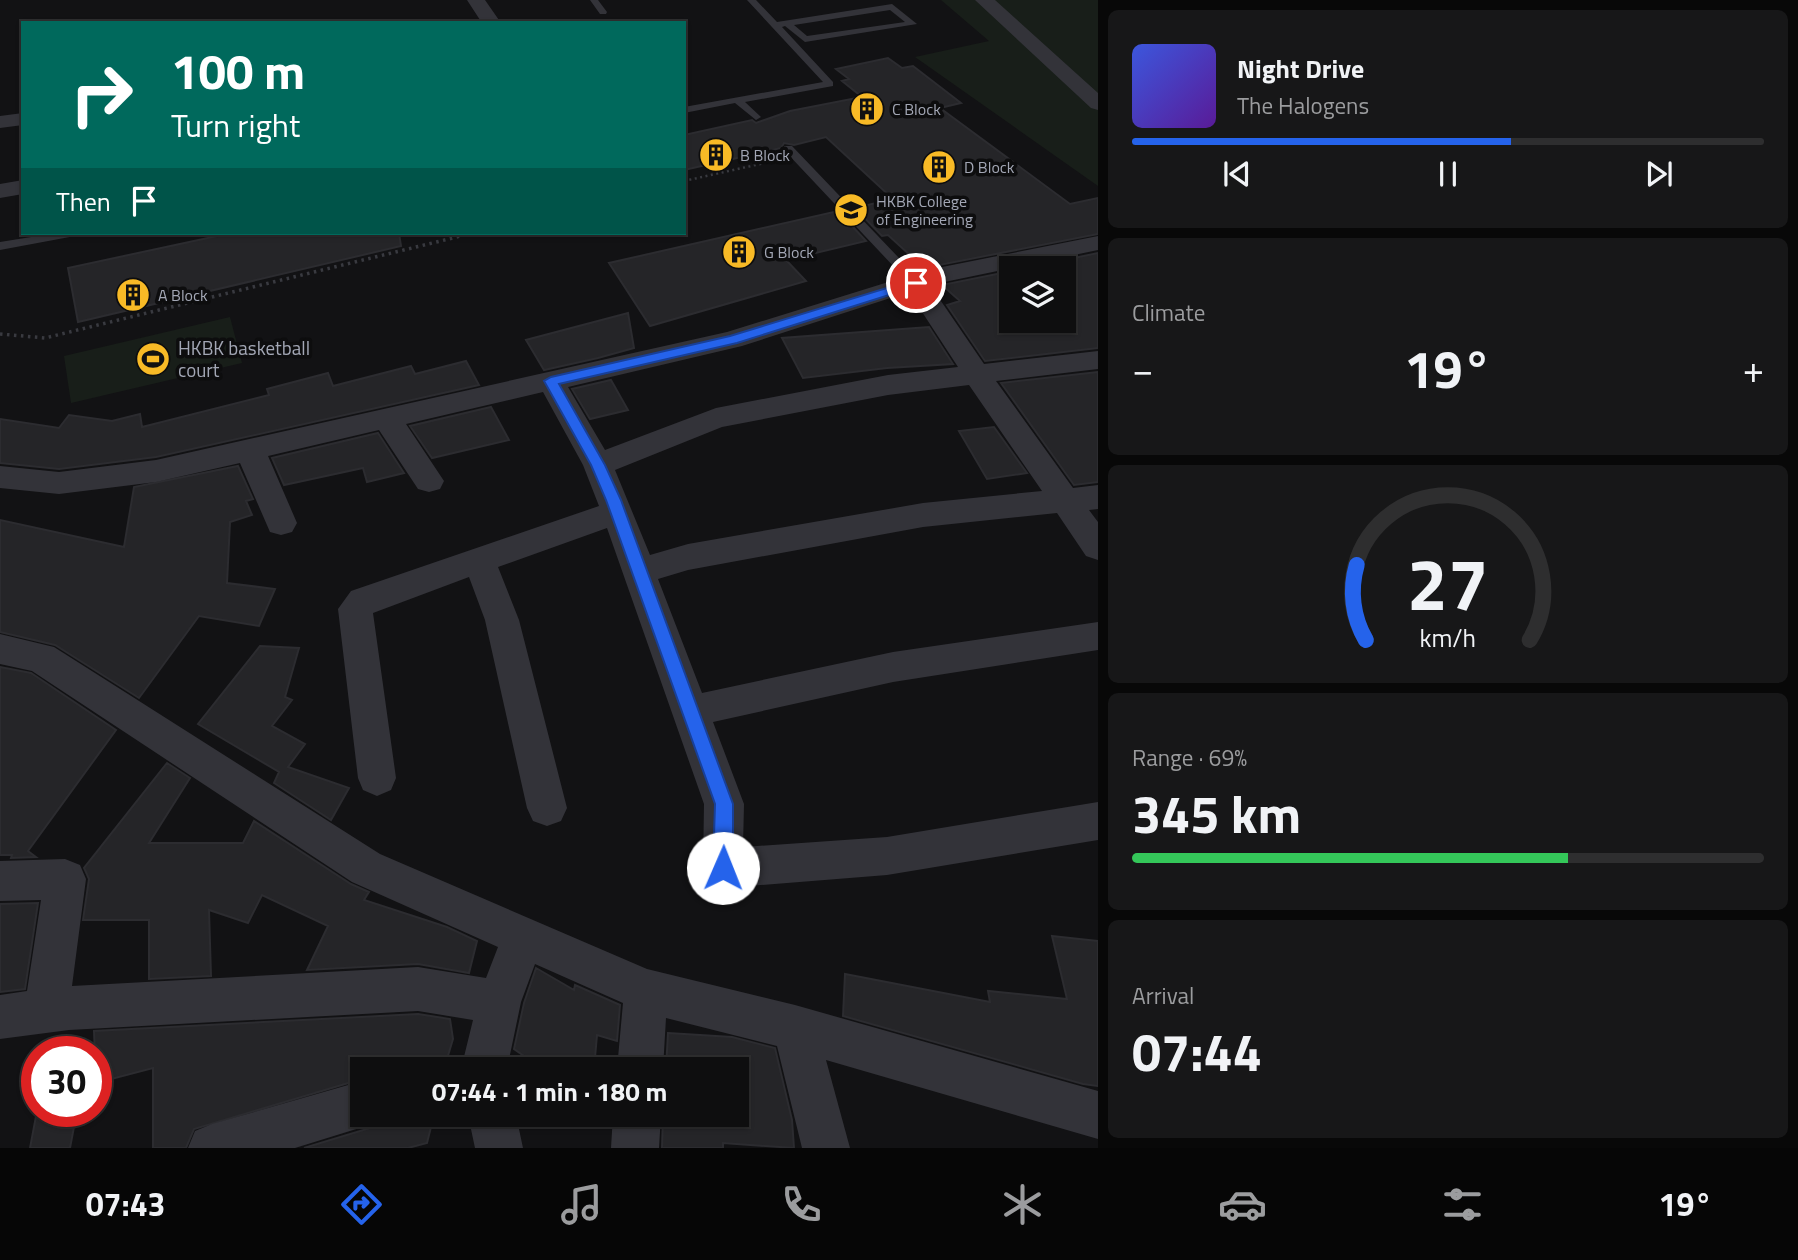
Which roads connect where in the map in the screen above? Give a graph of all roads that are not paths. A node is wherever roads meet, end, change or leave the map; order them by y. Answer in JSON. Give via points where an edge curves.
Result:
{"nodes":[{"id":1,"x":476,"y":0,"type":"edge"},
{"id":2,"x":594,"y":0,"type":"edge"},
{"id":3,"x":751,"y":0,"type":"edge"},
{"id":4,"x":984,"y":0,"type":"edge"},
{"id":5,"x":603,"y":12,"type":"dead end"},
{"id":6,"x":491,"y":21,"type":"edge"},
{"id":7,"x":787,"y":23,"type":"junction"},
{"id":8,"x":775,"y":25,"type":"junction"},
{"id":9,"x":737,"y":100,"type":"junction"},
{"id":10,"x":1098,"y":104,"type":"edge"},
{"id":11,"x":686,"y":110,"type":"edge"},
{"id":12,"x":756,"y":117,"type":"dead end"},
{"id":13,"x":21,"y":118,"type":"edge"},
{"id":14,"x":0,"y":122,"type":"edge"},
{"id":15,"x":788,"y":148,"type":"dead end"},
{"id":16,"x":21,"y":187,"type":"edge"},
{"id":17,"x":0,"y":191,"type":"edge"},
{"id":18,"x":64,"y":235,"type":"edge"},
{"id":19,"x":1098,"y":243,"type":"edge"},
{"id":20,"x":0,"y":247,"type":"edge"},
{"id":21,"x":916,"y":283,"type":"junction"},
{"id":22,"x":1098,"y":360,"type":"edge"},
{"id":23,"x":977,"y":375,"type":"junction"},
{"id":24,"x":551,"y":381,"type":"junction"},
{"id":25,"x":387,"y":419,"type":"junction"},
{"id":26,"x":250,"y":450,"type":"junction"},
{"id":27,"x":598,"y":465,"type":"junction"},
{"id":28,"x":0,"y":477,"type":"edge"},
{"id":29,"x":429,"y":481,"type":"dead end"},
{"id":30,"x":1083,"y":500,"type":"edge"},
{"id":31,"x":618,"y":512,"type":"junction"},
{"id":32,"x":281,"y":523,"type":"dead end"},
{"id":33,"x":1098,"y":547,"type":"edge"},
{"id":34,"x":478,"y":559,"type":"junction"},
{"id":35,"x":640,"y":571,"type":"junction"},
{"id":36,"x":1098,"y":636,"type":"edge"},
{"id":37,"x":0,"y":649,"type":"edge"},
{"id":38,"x":691,"y":712,"type":"junction"},
{"id":39,"x":377,"y":778,"type":"dead end"},
{"id":40,"x":547,"y":808,"type":"dead end"},
{"id":41,"x":1098,"y":821,"type":"edge"},
{"id":42,"x":0,"y":881,"type":"edge"},
{"id":43,"x":523,"y":937,"type":"junction"},
{"id":44,"x":646,"y":991,"type":"junction"},
{"id":45,"x":499,"y":1002,"type":"junction"},
{"id":46,"x":46,"y":1011,"type":"junction"},
{"id":47,"x":0,"y":1017,"type":"edge"},
{"id":48,"x":795,"y":1028,"type":"junction"},
{"id":49,"x":487,"y":1057,"type":"edge"},
{"id":50,"x":641,"y":1057,"type":"edge"},
{"id":51,"x":350,"y":1108,"type":"edge"},
{"id":52,"x":1098,"y":1115,"type":"edge"},
{"id":53,"x":495,"y":1127,"type":"edge"},
{"id":54,"x":636,"y":1127,"type":"edge"},
{"id":55,"x":212,"y":1148,"type":"edge"},
{"id":56,"x":499,"y":1148,"type":"edge"},
{"id":57,"x":635,"y":1148,"type":"edge"},
{"id":58,"x":826,"y":1148,"type":"edge"}],
"edges":[{"from":1,"to":6,"type":"street"},
{"from":2,"to":5,"type":"lane"},
{"from":3,"to":8,"type":"lane"},
{"from":4,"to":10,"type":"street"},
{"from":7,"to":7,"type":"lane","via":[[892,7],[913,24],[805,39]]},
{"from":7,"to":8,"type":"lane"},
{"from":8,"to":9,"type":"lane","via":[[830,84]]},
{"from":9,"to":11,"type":"lane"},
{"from":9,"to":12,"type":"lane"},
{"from":13,"to":14,"type":"street"},
{"from":15,"to":21,"type":"lane"},
{"from":16,"to":17,"type":"street"},
{"from":18,"to":20,"type":"lane"},
{"from":19,"to":21,"type":"street","via":[[936,275]]},
{"from":21,"to":23,"type":"street"},
{"from":21,"to":24,"type":"street","via":[[732,340]]},
{"from":22,"to":23,"type":"street"},
{"from":23,"to":27,"type":"street","via":[[888,385],[716,418]]},
{"from":23,"to":30,"type":"street"},
{"from":24,"to":25,"type":"street"},
{"from":24,"to":27,"type":"street"},
{"from":25,"to":26,"type":"street"},
{"from":25,"to":29,"type":"street"},
{"from":26,"to":28,"type":"street","via":[[156,471],[59,483]]},
{"from":26,"to":32,"type":"street"},
{"from":27,"to":31,"type":"street"},
{"from":30,"to":33,"type":"street"},
{"from":30,"to":35,"type":"street","via":[[923,515]]},
{"from":31,"to":34,"type":"street"},
{"from":31,"to":35,"type":"street"},
{"from":34,"to":39,"type":"street","via":[[363,601],[355,609]]},
{"from":34,"to":40,"type":"street","via":[[502,620]]},
{"from":35,"to":38,"type":"street"},
{"from":36,"to":38,"type":"street","via":[[787,687]]},
{"from":37,"to":43,"type":"street","via":[[41,658],[366,868]]},
{"from":38,"to":41,"type":"street","via":[[724,804],[723,868],[887,856]]},
{"from":42,"to":46,"type":"street","via":[[65,879]]},
{"from":43,"to":44,"type":"street"},
{"from":43,"to":45,"type":"street"},
{"from":44,"to":48,"type":"street"},
{"from":44,"to":50,"type":"street"},
{"from":45,"to":46,"type":"street","via":[[418,989]]},
{"from":45,"to":49,"type":"street"},
{"from":46,"to":47,"type":"street"},
{"from":48,"to":52,"type":"street"},
{"from":48,"to":58,"type":"street"},
{"from":51,"to":55,"type":"street"},
{"from":53,"to":56,"type":"street"},
{"from":54,"to":57,"type":"street"}]}
